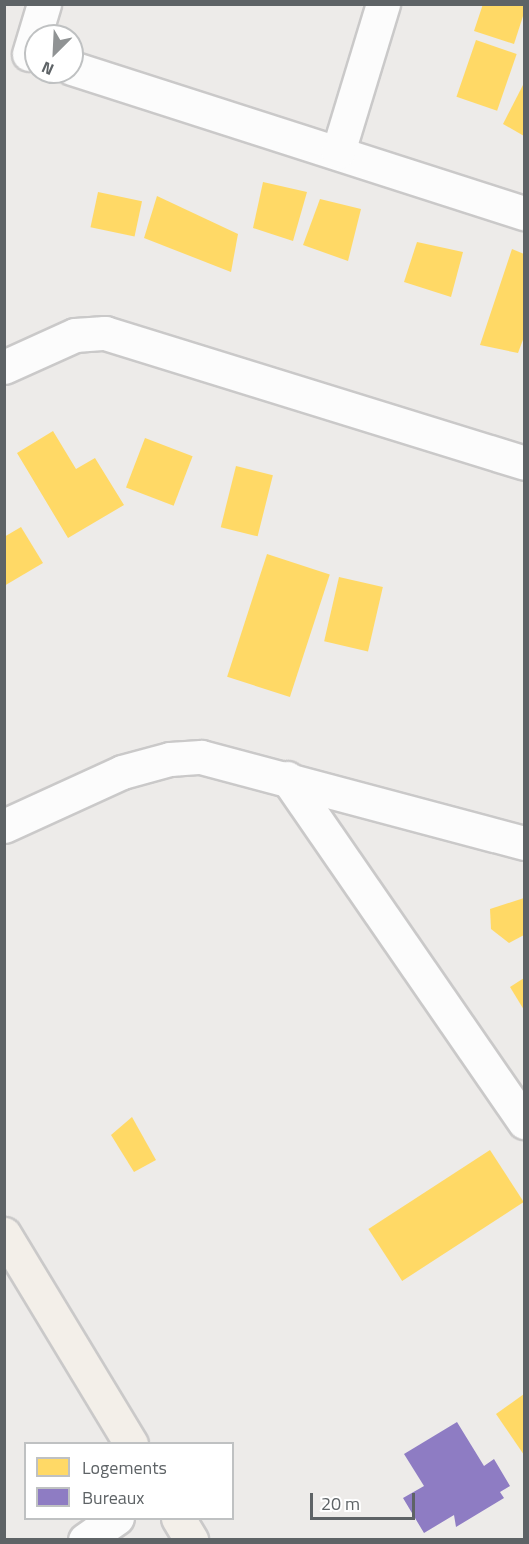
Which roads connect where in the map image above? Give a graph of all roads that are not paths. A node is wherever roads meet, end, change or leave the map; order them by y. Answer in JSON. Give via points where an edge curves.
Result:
{"nodes":[{"id":1,"x":44,"y":4,"type":"edge"},
{"id":2,"x":383,"y":4,"type":"edge"},
{"id":3,"x":23,"y":53,"type":"edge"},
{"id":4,"x":84,"y":72,"type":"edge"},
{"id":5,"x":338,"y":152,"type":"junction"},
{"id":6,"x":525,"y":213,"type":"edge"},
{"id":7,"x":4,"y":367,"type":"edge"},
{"id":8,"x":525,"y":463,"type":"edge"},
{"id":9,"x":287,"y":778,"type":"junction"},
{"id":10,"x":4,"y":826,"type":"edge"},
{"id":11,"x":525,"y":843,"type":"edge"},
{"id":12,"x":525,"y":1122,"type":"edge"},
{"id":13,"x":4,"y":1234,"type":"edge"},
{"id":14,"x":130,"y":1442,"type":"edge"},
{"id":15,"x":114,"y":1520,"type":"edge"},
{"id":16,"x":179,"y":1520,"type":"edge"},
{"id":17,"x":85,"y":1539,"type":"edge"},
{"id":18,"x":191,"y":1539,"type":"edge"}],
"edges":[{"from":1,"to":3,"type":"street"},
{"from":2,"to":5,"type":"street"},
{"from":4,"to":5,"type":"street"},
{"from":5,"to":6,"type":"street"},
{"from":7,"to":8,"type":"street","via":[[75,335],[105,333]]},
{"from":9,"to":10,"type":"street","via":[[201,757],[170,759],[123,772]]},
{"from":9,"to":11,"type":"street"},
{"from":9,"to":12,"type":"street"},
{"from":13,"to":14,"type":"main road"},
{"from":15,"to":17,"type":"street"},
{"from":16,"to":18,"type":"main road"}]}
